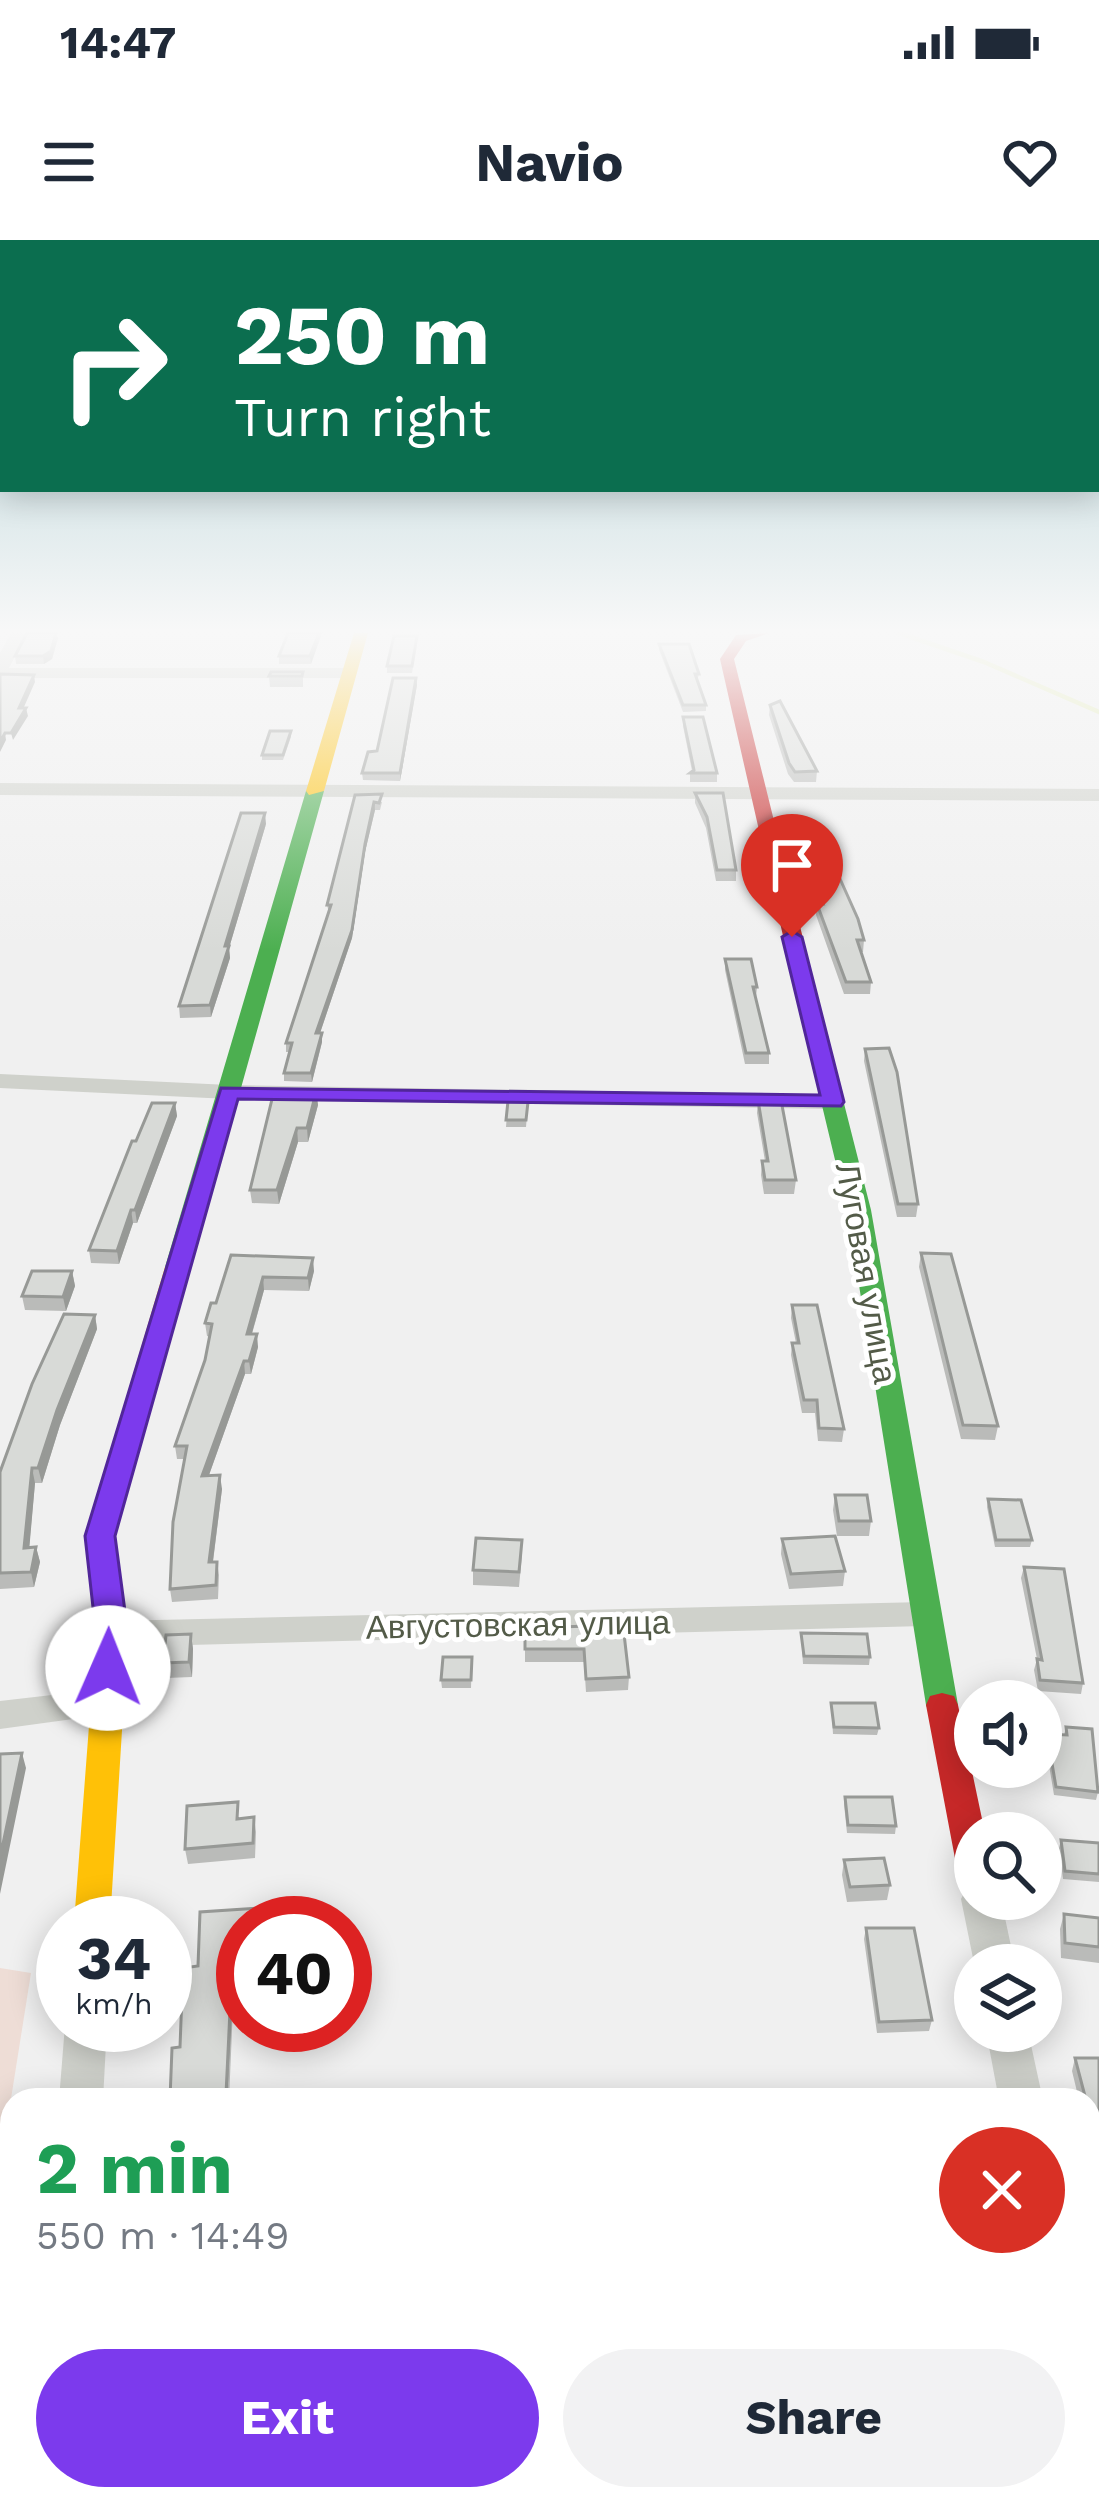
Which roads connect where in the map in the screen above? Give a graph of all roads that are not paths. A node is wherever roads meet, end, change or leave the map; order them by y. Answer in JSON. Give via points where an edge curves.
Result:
{"nodes":[{"id":1,"x":331,"y":739,"type":"edge"},
{"id":2,"x":750,"y":739,"type":"edge"},
{"id":3,"x":0,"y":789,"type":"edge"},
{"id":4,"x":316,"y":792,"type":"junction"},
{"id":5,"x":1099,"y":795,"type":"edge"},
{"id":6,"x":766,"y":796,"type":"junction"},
{"id":7,"x":0,"y":1081,"type":"edge"},
{"id":8,"x":229,"y":1093,"type":"junction"},
{"id":9,"x":832,"y":1102,"type":"junction"},
{"id":10,"x":924,"y":1614,"type":"junction"},
{"id":11,"x":112,"y":1634,"type":"junction"},
{"id":12,"x":104,"y":1703,"type":"junction"},
{"id":13,"x":0,"y":1714,"type":"edge"},
{"id":14,"x":964,"y":1812,"type":"edge"},
{"id":15,"x":93,"y":1896,"type":"edge"},
{"id":16,"x":84,"y":2052,"type":"edge"},
{"id":17,"x":1011,"y":2052,"type":"edge"},
{"id":18,"x":82,"y":2088,"type":"edge"},
{"id":19,"x":1019,"y":2088,"type":"edge"}],
"edges":[{"from":1,"to":4,"type":"street"},
{"from":2,"to":6,"type":"street","name":"Луговая улица"},
{"from":3,"to":4,"type":"street"},
{"from":4,"to":6,"type":"street"},
{"from":4,"to":8,"type":"street"},
{"from":5,"to":6,"type":"street"},
{"from":6,"to":9,"type":"street","name":"Луговая улица"},
{"from":7,"to":8,"type":"street"},
{"from":8,"to":9,"type":"street"},
{"from":8,"to":11,"type":"street","via":[[100,1536]]},
{"from":9,"to":10,"type":"street","name":"Луговая улица","via":[[860,1210]]},
{"from":10,"to":11,"type":"street","name":"Августовская улица"},
{"from":10,"to":14,"type":"street","name":"Луговая улица"},
{"from":11,"to":12,"type":"street"},
{"from":12,"to":13,"type":"street"},
{"from":12,"to":15,"type":"street"},
{"from":16,"to":18,"type":"street"},
{"from":17,"to":19,"type":"street"}]}
